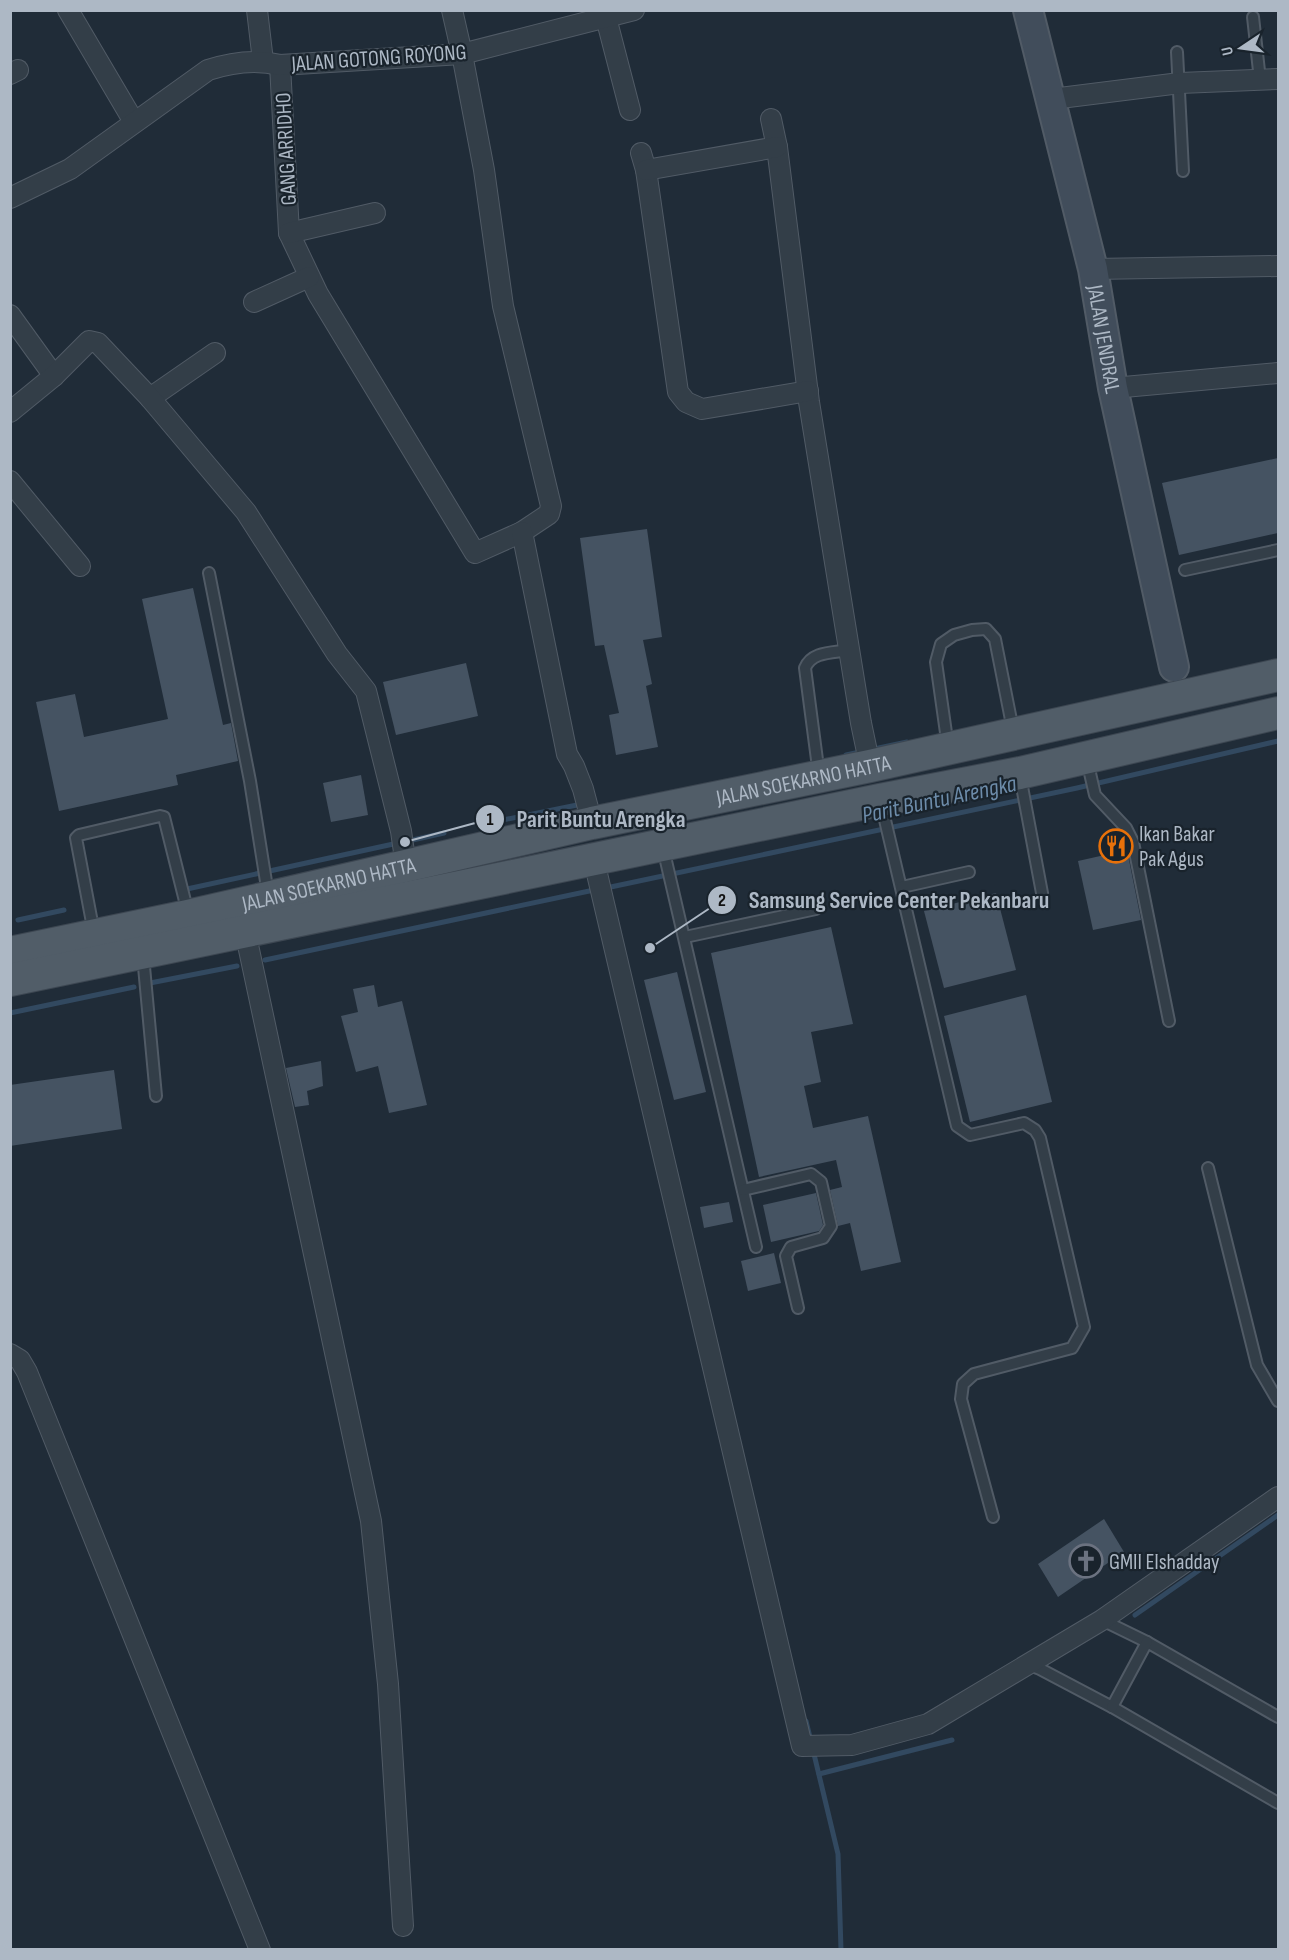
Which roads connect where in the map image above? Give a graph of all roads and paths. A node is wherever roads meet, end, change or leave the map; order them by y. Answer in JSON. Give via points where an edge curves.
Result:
{"nodes":[{"id":1,"x":68,"y":10,"type":"edge"},
{"id":2,"x":257,"y":10,"type":"edge"},
{"id":3,"x":452,"y":10,"type":"edge"},
{"id":4,"x":634,"y":10,"type":"edge"},
{"id":5,"x":1028,"y":10,"type":"edge"},
{"id":6,"x":605,"y":14,"type":"edge"},
{"id":7,"x":1253,"y":17,"type":"dead end"},
{"id":8,"x":1177,"y":52,"type":"dead end"},
{"id":9,"x":462,"y":54,"type":"junction"},
{"id":10,"x":272,"y":63,"type":"junction"},
{"id":11,"x":1269,"y":80,"type":"edge"},
{"id":12,"x":1180,"y":83,"type":"junction"},
{"id":13,"x":1052,"y":99,"type":"junction"},
{"id":14,"x":630,"y":110,"type":"dead end"},
{"id":15,"x":771,"y":119,"type":"dead end"},
{"id":16,"x":134,"y":122,"type":"junction"},
{"id":17,"x":777,"y":147,"type":"junction"},
{"id":18,"x":1183,"y":171,"type":"dead end"},
{"id":19,"x":10,"y":198,"type":"edge"},
{"id":20,"x":375,"y":213,"type":"dead end"},
{"id":21,"x":289,"y":233,"type":"junction"},
{"id":22,"x":1278,"y":266,"type":"edge"},
{"id":23,"x":1093,"y":269,"type":"junction"},
{"id":24,"x":313,"y":286,"type":"junction"},
{"id":25,"x":254,"y":302,"type":"dead end"},
{"id":26,"x":10,"y":315,"type":"edge"},
{"id":27,"x":215,"y":353,"type":"dead end"},
{"id":28,"x":1278,"y":373,"type":"edge"},
{"id":29,"x":54,"y":376,"type":"junction"},
{"id":30,"x":1113,"y":388,"type":"junction"},
{"id":31,"x":808,"y":392,"type":"junction"},
{"id":32,"x":150,"y":398,"type":"junction"},
{"id":33,"x":10,"y":412,"type":"edge"},
{"id":34,"x":10,"y":481,"type":"edge"},
{"id":35,"x":522,"y":532,"type":"junction"},
{"id":36,"x":1278,"y":550,"type":"edge"},
{"id":37,"x":80,"y":566,"type":"dead end"},
{"id":38,"x":1185,"y":570,"type":"dead end"},
{"id":39,"x":209,"y":573,"type":"dead end"},
{"id":40,"x":849,"y":650,"type":"junction"},
{"id":41,"x":1174,"y":667,"type":"dead end"},
{"id":42,"x":1278,"y":675,"type":"edge"},
{"id":43,"x":1278,"y":714,"type":"edge"},
{"id":44,"x":1012,"y":725,"type":"junction"},
{"id":45,"x":947,"y":738,"type":"junction"},
{"id":46,"x":868,"y":759,"type":"junction"},
{"id":47,"x":1089,"y":768,"type":"junction"},
{"id":48,"x":819,"y":776,"type":"junction"},
{"id":49,"x":1022,"y":782,"type":"junction"},
{"id":50,"x":883,"y":811,"type":"junction"},
{"id":51,"x":590,"y":815,"type":"junction"},
{"id":52,"x":665,"y":857,"type":"junction"},
{"id":53,"x":405,"y":860,"type":"junction"},
{"id":54,"x":594,"y":861,"type":"junction"},
{"id":55,"x":969,"y":872,"type":"dead end"},
{"id":56,"x":902,"y":887,"type":"junction"},
{"id":57,"x":1042,"y":893,"type":"dead end"},
{"id":58,"x":268,"y":894,"type":"junction"},
{"id":59,"x":816,"y":909,"type":"dead end"},
{"id":60,"x":188,"y":916,"type":"junction"},
{"id":61,"x":245,"y":931,"type":"junction"},
{"id":62,"x":94,"y":935,"type":"junction"},
{"id":63,"x":685,"y":937,"type":"junction"},
{"id":64,"x":142,"y":953,"type":"junction"},
{"id":65,"x":11,"y":957,"type":"edge"},
{"id":66,"x":1169,"y":1021,"type":"dead end"},
{"id":67,"x":156,"y":1096,"type":"dead end"},
{"id":68,"x":1208,"y":1168,"type":"dead end"},
{"id":69,"x":743,"y":1190,"type":"junction"},
{"id":70,"x":756,"y":1247,"type":"dead end"},
{"id":71,"x":798,"y":1308,"type":"dead end"},
{"id":72,"x":10,"y":1354,"type":"edge"},
{"id":73,"x":1278,"y":1401,"type":"edge"},
{"id":74,"x":1278,"y":1497,"type":"edge"},
{"id":75,"x":993,"y":1517,"type":"dead end"},
{"id":76,"x":1102,"y":1620,"type":"junction"},
{"id":77,"x":1147,"y":1642,"type":"junction"},
{"id":78,"x":1027,"y":1664,"type":"junction"},
{"id":79,"x":1112,"y":1707,"type":"junction"},
{"id":80,"x":1278,"y":1718,"type":"edge"},
{"id":81,"x":1278,"y":1803,"type":"edge"},
{"id":82,"x":403,"y":1926,"type":"dead end"},
{"id":83,"x":260,"y":1950,"type":"edge"}],
"edges":[{"from":1,"to":16,"type":"street"},
{"from":2,"to":10,"type":"street","name":"GANG ARRIDHO"},
{"from":3,"to":9,"type":"street"},
{"from":4,"to":6,"type":"street","name":"JALAN GOTONG ROYONG"},
{"from":5,"to":13,"type":"main road","name":"JALAN JENDRAL"},
{"from":6,"to":9,"type":"street","name":"JALAN GOTONG ROYONG"},
{"from":6,"to":14,"type":"street"},
{"from":7,"to":11,"type":"lane"},
{"from":8,"to":12,"type":"lane"},
{"from":9,"to":10,"type":"street","name":"JALAN GOTONG ROYONG"},
{"from":9,"to":35,"type":"street","via":[[484,170],[503,306],[551,506],[549,514]]},
{"from":10,"to":16,"type":"street","name":"JALAN GOTONG ROYONG","via":[[225,64],[208,70]]},
{"from":10,"to":21,"type":"street","name":"GANG ARRIDHO"},
{"from":11,"to":12,"type":"street"},
{"from":12,"to":13,"type":"street"},
{"from":12,"to":18,"type":"lane"},
{"from":13,"to":23,"type":"main road","name":"JALAN JENDRAL"},
{"from":15,"to":17,"type":"street"},
{"from":16,"to":19,"type":"street","name":"JALAN GOTONG ROYONG","via":[[70,169]]},
{"from":17,"to":31,"type":"street"},
{"from":17,"to":31,"type":"street","via":[[644,162],[678,392],[686,402],[702,409]]},
{"from":20,"to":21,"type":"street","name":"GANG ARRIDHO"},
{"from":21,"to":24,"type":"street","name":"GANG ARRIDHO"},
{"from":22,"to":23,"type":"street"},
{"from":23,"to":30,"type":"main road","name":"JALAN JENDRAL"},
{"from":24,"to":25,"type":"street"},
{"from":24,"to":35,"type":"street","name":"GANG ARRIDHO","via":[[476,553]]},
{"from":26,"to":29,"type":"street"},
{"from":27,"to":32,"type":"street"},
{"from":28,"to":30,"type":"street"},
{"from":29,"to":32,"type":"street","via":[[86,342],[92,341]]},
{"from":29,"to":33,"type":"street"},
{"from":30,"to":41,"type":"main road","name":"JALAN JENDRAL"},
{"from":31,"to":40,"type":"street"},
{"from":32,"to":53,"type":"street","via":[[246,512],[337,654],[363,684]]},
{"from":34,"to":37,"type":"street"},
{"from":35,"to":51,"type":"street","via":[[567,754]]},
{"from":36,"to":38,"type":"lane"},
{"from":39,"to":58,"type":"lane"},
{"from":40,"to":46,"type":"street"},
{"from":40,"to":48,"type":"lane","via":[[814,656],[805,668]]},
{"from":42,"to":44,"type":"main road","name":"JALAN SOEKARNO HATTA"},
{"from":43,"to":47,"type":"main road","name":"JALAN SOEKARNO HATTA"},
{"from":44,"to":45,"type":"main road","name":"JALAN SOEKARNO HATTA"},
{"from":44,"to":45,"type":"lane","via":[[995,639],[986,629],[972,630],[941,644],[936,662]]},
{"from":45,"to":46,"type":"main road","name":"JALAN SOEKARNO HATTA"},
{"from":46,"to":48,"type":"main road","name":"JALAN SOEKARNO HATTA"},
{"from":47,"to":49,"type":"main road","name":"JALAN SOEKARNO HATTA"},
{"from":47,"to":66,"type":"lane","via":[[1095,795],[1126,828],[1133,842]]},
{"from":48,"to":51,"type":"main road","name":"JALAN SOEKARNO HATTA"},
{"from":49,"to":50,"type":"main road","name":"JALAN SOEKARNO HATTA"},
{"from":49,"to":57,"type":"lane"},
{"from":50,"to":52,"type":"main road","name":"JALAN SOEKARNO HATTA"},
{"from":50,"to":56,"type":"lane"},
{"from":51,"to":53,"type":"main road","name":"JALAN SOEKARNO HATTA"},
{"from":52,"to":54,"type":"main road","name":"JALAN SOEKARNO HATTA"},
{"from":52,"to":63,"type":"lane"},
{"from":53,"to":58,"type":"main road","name":"JALAN SOEKARNO HATTA"},
{"from":54,"to":61,"type":"main road","name":"JALAN SOEKARNO HATTA"},
{"from":54,"to":78,"type":"street","via":[[811,1746],[852,1745],[928,1724]]},
{"from":55,"to":56,"type":"lane"},
{"from":56,"to":75,"type":"lane","via":[[957,1126],[970,1135],[1024,1123],[1035,1130],[1084,1327],[1072,1348],[974,1374],[963,1384],[961,1400]]},
{"from":58,"to":60,"type":"main road","name":"JALAN SOEKARNO HATTA"},
{"from":59,"to":63,"type":"lane"},
{"from":60,"to":62,"type":"main road","name":"JALAN SOEKARNO HATTA"},
{"from":60,"to":62,"type":"lane","via":[[164,818],[160,816],[76,838]]},
{"from":61,"to":64,"type":"main road","name":"JALAN SOEKARNO HATTA"},
{"from":61,"to":82,"type":"street","via":[[371,1521],[388,1684]]},
{"from":62,"to":65,"type":"main road","name":"JALAN SOEKARNO HATTA"},
{"from":63,"to":69,"type":"lane"},
{"from":64,"to":65,"type":"main road","name":"JALAN SOEKARNO HATTA"},
{"from":64,"to":67,"type":"lane"},
{"from":68,"to":73,"type":"lane","via":[[1257,1365]]},
{"from":69,"to":70,"type":"lane"},
{"from":69,"to":71,"type":"lane","via":[[811,1174],[820,1182],[831,1226],[823,1238],[791,1247],[786,1256]]},
{"from":72,"to":83,"type":"street","via":[[20,1360],[27,1372]]},
{"from":74,"to":76,"type":"street"},
{"from":76,"to":77,"type":"lane"},
{"from":76,"to":78,"type":"street"},
{"from":77,"to":79,"type":"lane"},
{"from":77,"to":80,"type":"lane"},
{"from":78,"to":79,"type":"lane"},
{"from":79,"to":81,"type":"lane"}]}
